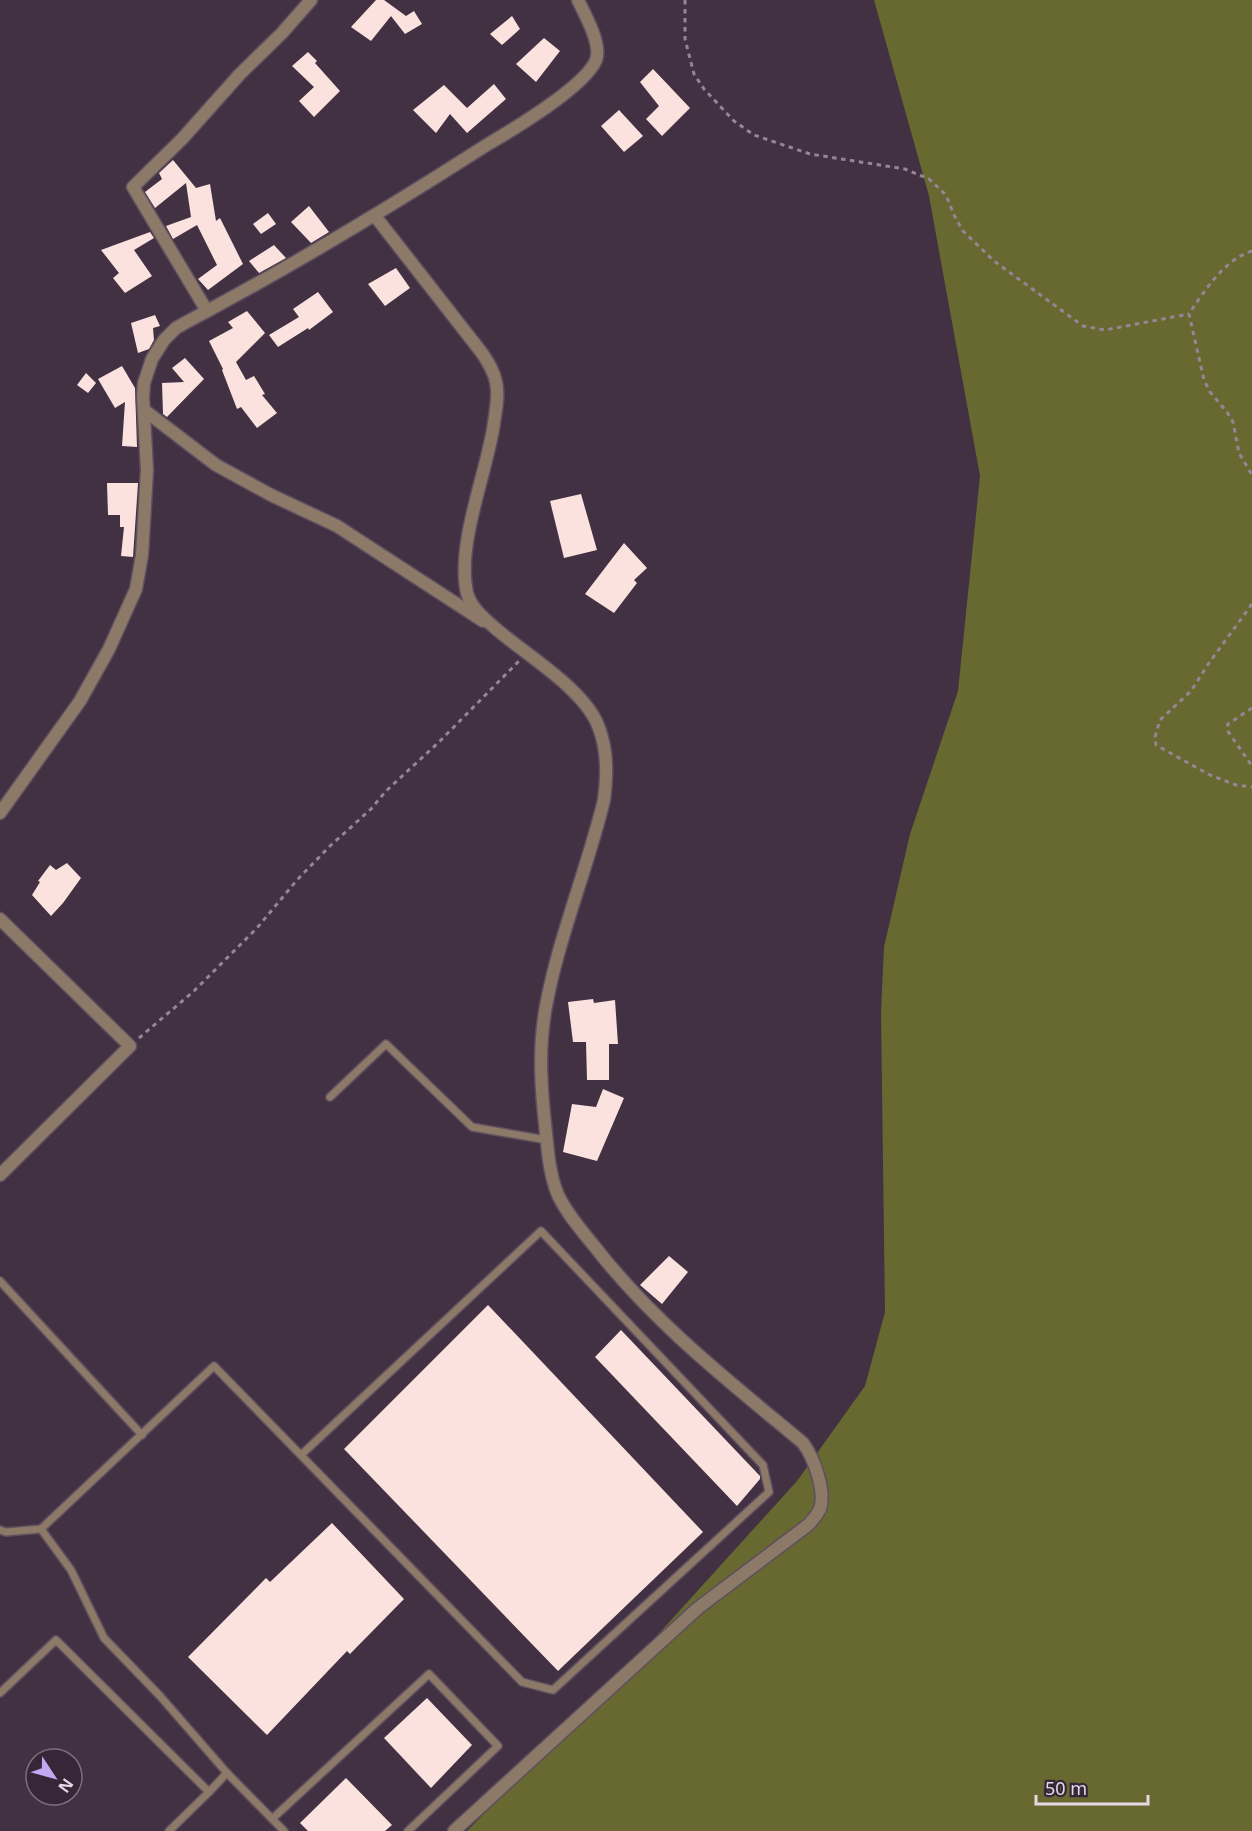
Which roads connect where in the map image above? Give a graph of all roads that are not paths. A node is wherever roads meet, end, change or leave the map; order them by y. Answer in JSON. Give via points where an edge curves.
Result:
{"nodes":[{"id":1,"x":311,"y":0,"type":"edge"},
{"id":2,"x":578,"y":0,"type":"edge"},
{"id":3,"x":375,"y":216,"type":"junction"},
{"id":4,"x":207,"y":311,"type":"junction"},
{"id":5,"x":144,"y":410,"type":"junction"},
{"id":6,"x":502,"y":634,"type":"junction"},
{"id":7,"x":0,"y":813,"type":"edge"},
{"id":8,"x":0,"y":919,"type":"edge"},
{"id":9,"x":330,"y":1097,"type":"dead end"},
{"id":10,"x":547,"y":1140,"type":"junction"},
{"id":11,"x":0,"y":1175,"type":"edge"},
{"id":12,"x":0,"y":1281,"type":"edge"},
{"id":13,"x":142,"y":1435,"type":"junction"},
{"id":14,"x":301,"y":1455,"type":"junction"},
{"id":15,"x":41,"y":1529,"type":"junction"},
{"id":16,"x":0,"y":1530,"type":"edge"},
{"id":17,"x":0,"y":1693,"type":"edge"},
{"id":18,"x":227,"y":1773,"type":"junction"},
{"id":19,"x":209,"y":1792,"type":"junction"},
{"id":20,"x":272,"y":1819,"type":"junction"},
{"id":21,"x":169,"y":1831,"type":"edge"},
{"id":22,"x":284,"y":1831,"type":"edge"},
{"id":23,"x":408,"y":1831,"type":"edge"},
{"id":24,"x":454,"y":1831,"type":"edge"}],
"edges":[{"from":1,"to":4,"type":"street","via":[[133,187]]},
{"from":2,"to":3,"type":"street","via":[[598,50],[586,75],[538,112]]},
{"from":3,"to":4,"type":"street"},
{"from":3,"to":6,"type":"street","via":[[483,353],[495,374],[495,420],[469,533],[465,572],[472,604]]},
{"from":4,"to":5,"type":"street","via":[[176,328],[164,340],[144,383]]},
{"from":5,"to":6,"type":"street","via":[[216,465],[337,526]]},
{"from":5,"to":7,"type":"street","via":[[147,470],[136,589],[80,701]]},
{"from":6,"to":10,"type":"street","via":[[572,690],[589,709],[603,744],[606,779],[599,821],[555,964],[546,1008],[540,1065]]},
{"from":8,"to":11,"type":"street","via":[[130,1046]]},
{"from":9,"to":10,"type":"lane","via":[[386,1044],[472,1127]]},
{"from":10,"to":24,"type":"street","via":[[553,1181],[579,1226],[652,1311],[803,1443],[819,1479],[821,1506],[808,1525],[698,1608]]},
{"from":12,"to":13,"type":"lane"},
{"from":13,"to":14,"type":"lane","via":[[214,1366]]},
{"from":13,"to":15,"type":"lane"},
{"from":14,"to":14,"type":"lane","via":[[522,1683],[553,1690],[769,1492],[763,1465],[541,1231]]},
{"from":15,"to":16,"type":"lane"},
{"from":15,"to":18,"type":"lane","via":[[71,1570],[104,1638]]},
{"from":17,"to":19,"type":"lane","via":[[56,1640]]},
{"from":18,"to":19,"type":"lane"},
{"from":18,"to":20,"type":"lane"},
{"from":19,"to":21,"type":"lane"},
{"from":20,"to":22,"type":"lane"},
{"from":20,"to":23,"type":"lane","via":[[429,1674],[498,1746]]}]}
